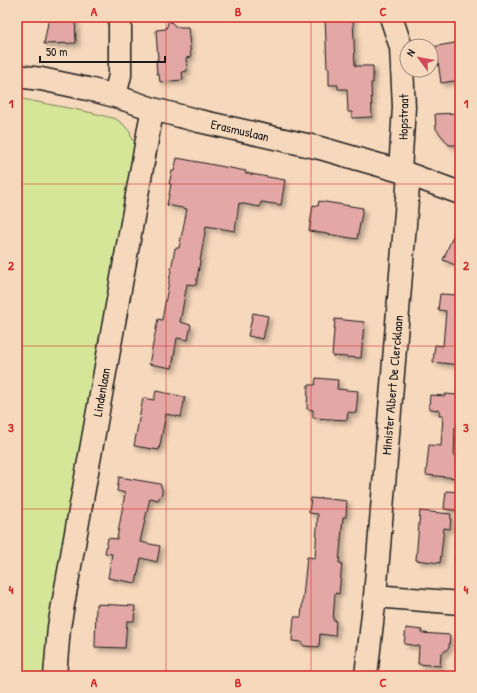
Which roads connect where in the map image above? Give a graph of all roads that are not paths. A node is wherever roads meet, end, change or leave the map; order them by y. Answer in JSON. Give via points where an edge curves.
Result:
{"nodes":[{"id":1,"x":120,"y":17,"type":"edge"},
{"id":2,"x":391,"y":17,"type":"edge"},
{"id":3,"x":17,"y":76,"type":"edge"},
{"id":4,"x":115,"y":96,"type":"junction"},
{"id":5,"x":153,"y":109,"type":"junction"},
{"id":6,"x":404,"y":173,"type":"junction"},
{"id":7,"x":460,"y":193,"type":"edge"},
{"id":8,"x":374,"y":596,"type":"junction"},
{"id":9,"x":460,"y":603,"type":"edge"},
{"id":10,"x":55,"y":676,"type":"edge"},
{"id":11,"x":366,"y":676,"type":"edge"}],
"edges":[{"from":1,"to":4,"type":"street","via":[[120,75]]},
{"from":2,"to":6,"type":"street","name":"Hopstraat","via":[[401,46]]},
{"from":3,"to":4,"type":"street","name":"Erasmuslaan"},
{"from":4,"to":5,"type":"street","name":"Erasmuslaan"},
{"from":5,"to":6,"type":"street","name":"Erasmuslaan","via":[[320,148]]},
{"from":5,"to":10,"type":"street","name":"Lindenlaan","via":[[61,620]]},
{"from":6,"to":7,"type":"street","name":"Erasmuslaan"},
{"from":6,"to":8,"type":"street","name":"Minister Albert De Clercklaan"},
{"from":8,"to":9,"type":"street"},
{"from":8,"to":11,"type":"street","name":"Minister Albert De Clercklaan"}]}
